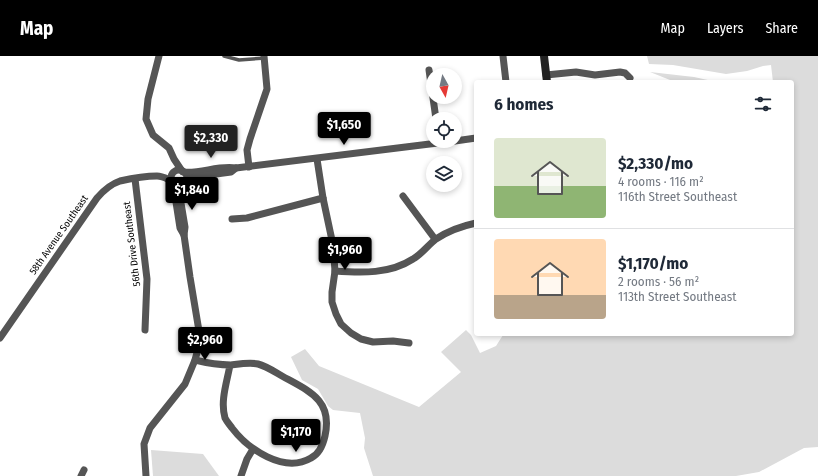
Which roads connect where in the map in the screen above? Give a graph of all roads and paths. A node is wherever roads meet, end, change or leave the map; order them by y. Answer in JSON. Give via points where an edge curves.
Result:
{"nodes":[{"id":1,"x":159,"y":56,"type":"edge"},
{"id":2,"x":224,"y":56,"type":"edge"},
{"id":3,"x":502,"y":56,"type":"edge"},
{"id":4,"x":544,"y":56,"type":"edge"},
{"id":5,"x":264,"y":57,"type":"edge"},
{"id":6,"x":547,"y":78,"type":"edge"},
{"id":7,"x":630,"y":78,"type":"dead end"},
{"id":8,"x":506,"y":80,"type":"edge"},
{"id":9,"x":474,"y":138,"type":"edge"},
{"id":10,"x":462,"y":140,"type":"edge"},
{"id":11,"x":426,"y":144,"type":"edge"},
{"id":12,"x":174,"y":159,"type":"junction"},
{"id":13,"x":317,"y":159,"type":"junction"},
{"id":14,"x":249,"y":167,"type":"junction"},
{"id":15,"x":236,"y":168,"type":"junction"},
{"id":16,"x":183,"y":171,"type":"junction"},
{"id":17,"x":173,"y":173,"type":"junction"},
{"id":18,"x":157,"y":176,"type":"junction"},
{"id":19,"x":135,"y":179,"type":"junction"},
{"id":20,"x":172,"y":182,"type":"junction"},
{"id":21,"x":185,"y":182,"type":"junction"},
{"id":22,"x":403,"y":196,"type":"dead end"},
{"id":23,"x":323,"y":198,"type":"junction"},
{"id":24,"x":232,"y":219,"type":"dead end"},
{"id":25,"x":474,"y":224,"type":"edge"},
{"id":26,"x":184,"y":235,"type":"junction"},
{"id":27,"x":435,"y":239,"type":"junction"},
{"id":28,"x":335,"y":271,"type":"junction"},
{"id":29,"x":146,"y":330,"type":"dead end"},
{"id":30,"x":0,"y":338,"type":"edge"},
{"id":31,"x":409,"y":343,"type":"dead end"},
{"id":32,"x":195,"y":360,"type":"junction"},
{"id":33,"x":230,"y":365,"type":"junction"},
{"id":34,"x":253,"y":449,"type":"junction"},
{"id":35,"x":146,"y":476,"type":"edge"},
{"id":36,"x":241,"y":476,"type":"edge"}],
"edges":[{"from":1,"to":12,"type":"street","via":[[146,119],[154,135],[169,148]]},
{"from":2,"to":5,"type":"lane","via":[[242,61]]},
{"from":3,"to":8,"type":"street"},
{"from":4,"to":6,"type":"street"},
{"from":5,"to":14,"type":"street","via":[[266,89],[248,145]]},
{"from":6,"to":7,"type":"street","via":[[576,72],[595,75],[620,72]]},
{"from":9,"to":10,"type":"street"},
{"from":11,"to":13,"type":"street"},
{"from":12,"to":16,"type":"street"},
{"from":12,"to":17,"type":"street"},
{"from":13,"to":14,"type":"street"},
{"from":13,"to":23,"type":"street"},
{"from":14,"to":15,"type":"street"},
{"from":15,"to":16,"type":"street"},
{"from":15,"to":21,"type":"street","via":[[231,172],[201,176]]},
{"from":16,"to":17,"type":"street","via":[[177,170]]},
{"from":16,"to":21,"type":"street","via":[[186,176]]},
{"from":17,"to":18,"type":"street","name":"58th Avenue Southeast"},
{"from":17,"to":20,"type":"street"},
{"from":18,"to":19,"type":"street","name":"58th Avenue Southeast"},
{"from":18,"to":20,"type":"street","name":"58th Avenue Southeast"},
{"from":19,"to":29,"type":"street","name":"56th Drive Southeast","via":[[148,279]]},
{"from":19,"to":30,"type":"street","name":"58th Avenue Southeast","via":[[119,182],[104,190],[97,198]]},
{"from":20,"to":21,"type":"street","via":[[177,186]]},
{"from":20,"to":26,"type":"street","via":[[180,228]]},
{"from":21,"to":26,"type":"street","via":[[181,203]]},
{"from":22,"to":27,"type":"street"},
{"from":23,"to":24,"type":"street","via":[[247,218]]},
{"from":23,"to":28,"type":"street","via":[[333,245]]},
{"from":25,"to":27,"type":"street"},
{"from":26,"to":32,"type":"street","via":[[199,331]]},
{"from":27,"to":28,"type":"street","via":[[413,260],[396,267],[378,272]]},
{"from":28,"to":31,"type":"street","via":[[332,302],[342,324],[351,333],[373,342]]},
{"from":32,"to":33,"type":"street"},
{"from":32,"to":35,"type":"street","via":[[185,384],[150,428],[144,444]]},
{"from":33,"to":34,"type":"street","via":[[222,401],[226,419],[238,436]]},
{"from":33,"to":34,"type":"street","via":[[258,364],[299,385],[315,396],[325,410],[327,424],[324,438],[319,451],[311,458],[300,463],[287,463]]},
{"from":34,"to":36,"type":"street"}]}
